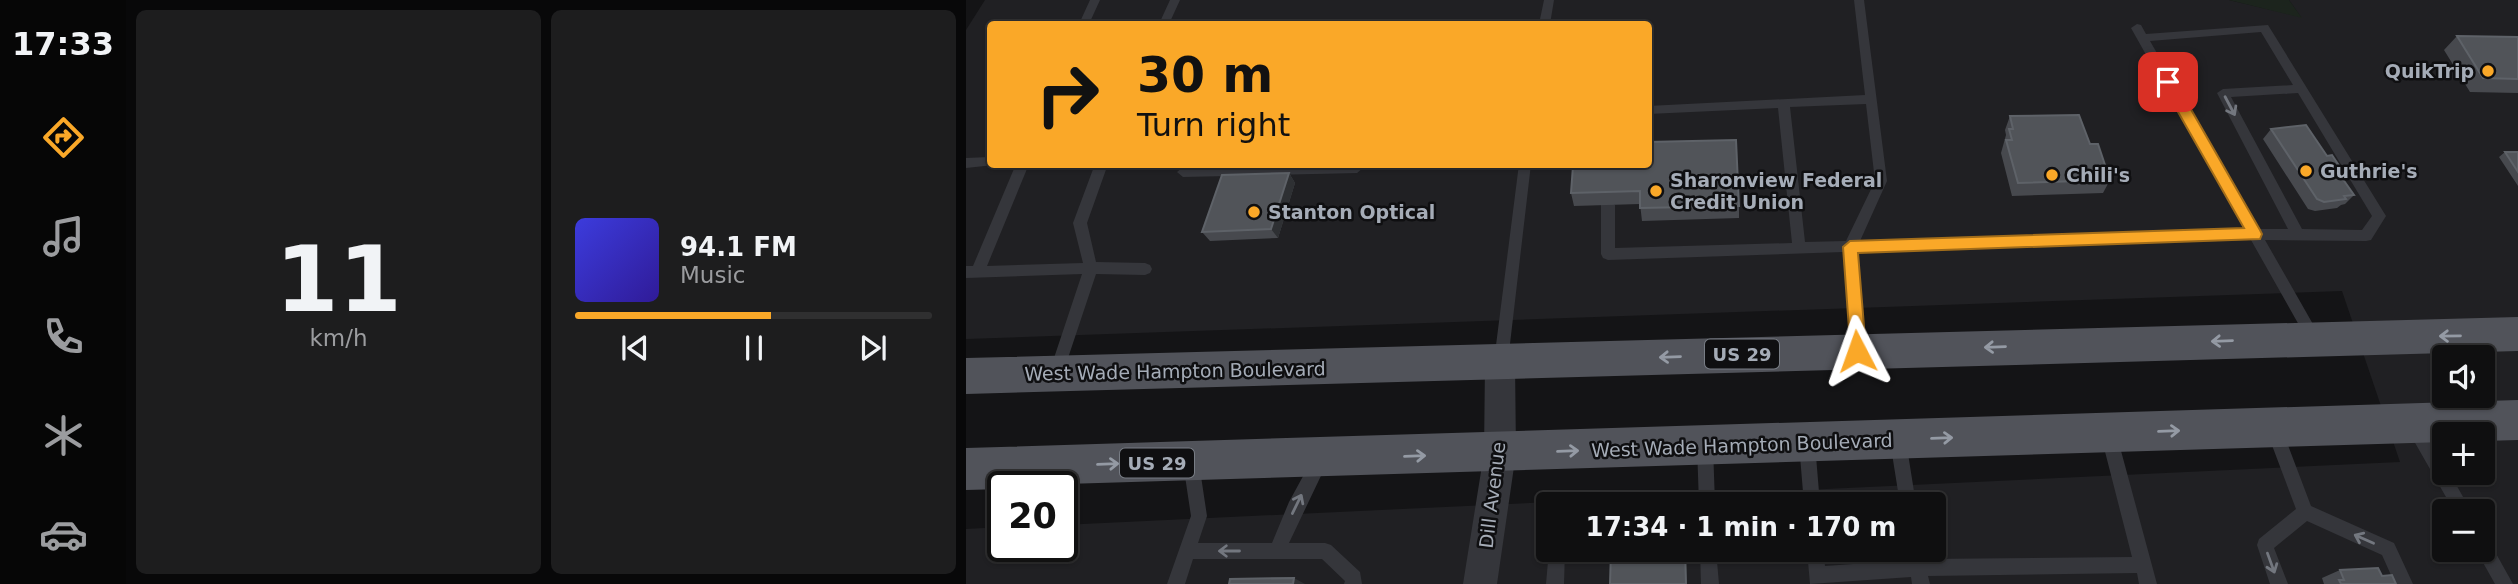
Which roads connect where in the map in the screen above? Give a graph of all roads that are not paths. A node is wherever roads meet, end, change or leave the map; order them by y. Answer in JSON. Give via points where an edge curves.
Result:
{"nodes":[{"id":1,"x":1095,"y":0,"type":"edge"},
{"id":2,"x":1175,"y":0,"type":"edge"},
{"id":3,"x":1549,"y":0,"type":"edge"},
{"id":4,"x":1859,"y":0,"type":"edge"},
{"id":5,"x":1085,"y":21,"type":"edge"},
{"id":6,"x":1165,"y":21,"type":"edge"},
{"id":7,"x":1546,"y":21,"type":"edge"},
{"id":8,"x":2301,"y":89,"type":"junction"},
{"id":9,"x":1871,"y":99,"type":"junction"},
{"id":10,"x":1784,"y":104,"type":"junction"},
{"id":11,"x":1652,"y":110,"type":"edge"},
{"id":12,"x":987,"y":162,"type":"edge"},
{"id":13,"x":966,"y":163,"type":"edge"},
{"id":14,"x":1021,"y":168,"type":"edge"},
{"id":15,"x":1101,"y":168,"type":"edge"},
{"id":16,"x":1357,"y":168,"type":"dead end"},
{"id":17,"x":1524,"y":168,"type":"edge"},
{"id":18,"x":1183,"y":172,"type":"dead end"},
{"id":19,"x":1608,"y":205,"type":"edge"},
{"id":20,"x":2255,"y":234,"type":"junction"},
{"id":21,"x":2298,"y":235,"type":"junction"},
{"id":22,"x":1850,"y":247,"type":"junction"},
{"id":23,"x":1799,"y":249,"type":"junction"},
{"id":24,"x":1091,"y":268,"type":"junction"},
{"id":25,"x":1145,"y":269,"type":"dead end"},
{"id":26,"x":972,"y":272,"type":"edge"},
{"id":27,"x":2518,"y":334,"type":"edge"},
{"id":28,"x":2314,"y":338,"type":"junction"},
{"id":29,"x":1857,"y":351,"type":"junction"},
{"id":30,"x":1500,"y":363,"type":"junction"},
{"id":31,"x":1055,"y":374,"type":"junction"},
{"id":32,"x":966,"y":376,"type":"edge"},
{"id":33,"x":2518,"y":419,"type":"edge"},
{"id":34,"x":2412,"y":422,"type":"junction"},
{"id":35,"x":2273,"y":427,"type":"junction"},
{"id":36,"x":2108,"y":433,"type":"junction"},
{"id":37,"x":1898,"y":440,"type":"junction"},
{"id":38,"x":1807,"y":443,"type":"junction"},
{"id":39,"x":1705,"y":446,"type":"junction"},
{"id":40,"x":1500,"y":453,"type":"junction"},
{"id":41,"x":1321,"y":458,"type":"junction"},
{"id":42,"x":1190,"y":462,"type":"junction"},
{"id":43,"x":966,"y":469,"type":"edge"},
{"id":44,"x":1707,"y":492,"type":"edge"},
{"id":45,"x":1811,"y":492,"type":"edge"},
{"id":46,"x":1906,"y":492,"type":"edge"},
{"id":47,"x":2456,"y":499,"type":"edge"},
{"id":48,"x":2305,"y":512,"type":"junction"},
{"id":49,"x":1187,"y":551,"type":"junction"},
{"id":50,"x":1277,"y":551,"type":"junction"},
{"id":51,"x":1556,"y":562,"type":"edge"},
{"id":52,"x":1709,"y":562,"type":"edge"},
{"id":53,"x":1816,"y":562,"type":"edge"},
{"id":54,"x":2492,"y":562,"type":"edge"},
{"id":55,"x":2143,"y":565,"type":"junction"},
{"id":56,"x":1920,"y":576,"type":"edge"},
{"id":57,"x":1818,"y":580,"type":"edge"},
{"id":58,"x":1175,"y":584,"type":"edge"},
{"id":59,"x":1353,"y":584,"type":"edge"},
{"id":60,"x":1480,"y":584,"type":"edge"},
{"id":61,"x":1555,"y":584,"type":"edge"},
{"id":62,"x":1710,"y":584,"type":"edge"},
{"id":63,"x":2148,"y":584,"type":"edge"},
{"id":64,"x":2279,"y":584,"type":"edge"},
{"id":65,"x":2404,"y":584,"type":"edge"},
{"id":66,"x":2504,"y":584,"type":"edge"}],
"edges":[{"from":1,"to":5,"type":"lane"},
{"from":2,"to":6,"type":"lane"},
{"from":3,"to":7,"type":"lane"},
{"from":4,"to":9,"type":"lane"},
{"from":8,"to":20,"type":"lane","via":[[2264,28],[2140,33]]},
{"from":8,"to":21,"type":"lane","one_way":true,"via":[[2223,93]]},
{"from":8,"to":21,"type":"lane","via":[[2378,216],[2365,236]]},
{"from":9,"to":10,"type":"lane"},
{"from":9,"to":22,"type":"lane","via":[[1881,181]]},
{"from":10,"to":11,"type":"lane"},
{"from":10,"to":23,"type":"lane"},
{"from":12,"to":13,"type":"lane"},
{"from":14,"to":26,"type":"lane"},
{"from":15,"to":24,"type":"lane","via":[[1080,223]]},
{"from":16,"to":18,"type":"lane"},
{"from":17,"to":30,"type":"lane"},
{"from":19,"to":23,"type":"lane","via":[[1608,254]]},
{"from":20,"to":21,"type":"lane"},
{"from":20,"to":22,"type":"lane"},
{"from":20,"to":28,"type":"lane"},
{"from":22,"to":23,"type":"lane"},
{"from":22,"to":29,"type":"lane"},
{"from":24,"to":25,"type":"lane"},
{"from":24,"to":26,"type":"lane"},
{"from":24,"to":31,"type":"lane"},
{"from":27,"to":28,"type":"main road","name":"West Wade Hampton Boulevard","number":"US 29","one_way":true},
{"from":28,"to":29,"type":"main road","name":"West Wade Hampton Boulevard","number":"US 29","one_way":true},
{"from":29,"to":30,"type":"main road","name":"West Wade Hampton Boulevard","number":"US 29","one_way":true},
{"from":30,"to":31,"type":"main road","name":"West Wade Hampton Boulevard","number":"US 29"},
{"from":30,"to":40,"type":"street","name":"Dill Avenue"},
{"from":31,"to":32,"type":"main road","name":"West Wade Hampton Boulevard","number":"US 29"},
{"from":33,"to":34,"type":"main road","name":"West Wade Hampton Boulevard","number":"US 29"},
{"from":34,"to":35,"type":"main road","name":"West Wade Hampton Boulevard","number":"US 29"},
{"from":34,"to":47,"type":"lane"},
{"from":36,"to":35,"type":"main road","name":"West Wade Hampton Boulevard","number":"US 29","one_way":true},
{"from":35,"to":48,"type":"lane"},
{"from":37,"to":36,"type":"main road","name":"West Wade Hampton Boulevard","number":"US 29","one_way":true},
{"from":36,"to":55,"type":"lane"},
{"from":37,"to":38,"type":"main road","name":"West Wade Hampton Boulevard","number":"US 29"},
{"from":37,"to":46,"type":"lane"},
{"from":38,"to":39,"type":"main road","name":"West Wade Hampton Boulevard","number":"US 29"},
{"from":38,"to":45,"type":"lane"},
{"from":40,"to":39,"type":"main road","name":"West Wade Hampton Boulevard","number":"US 29","one_way":true},
{"from":39,"to":44,"type":"lane"},
{"from":41,"to":40,"type":"main road","name":"West Wade Hampton Boulevard","number":"US 29","one_way":true},
{"from":40,"to":60,"type":"street","name":"Dill Avenue"},
{"from":41,"to":42,"type":"main road","name":"West Wade Hampton Boulevard","number":"US 29"},
{"from":50,"to":41,"type":"lane","one_way":true},
{"from":43,"to":42,"type":"main road","name":"West Wade Hampton Boulevard","number":"US 29","one_way":true},
{"from":42,"to":49,"type":"lane","via":[[1199,516]]},
{"from":48,"to":64,"type":"lane","one_way":true,"via":[[2265,544]]},
{"from":65,"to":48,"type":"lane","one_way":true,"via":[[2388,549]]},
{"from":50,"to":49,"type":"lane","one_way":true},
{"from":49,"to":58,"type":"lane"},
{"from":50,"to":59,"type":"lane","via":[[1325,551],[1354,578]]},
{"from":51,"to":61,"type":"lane"},
{"from":52,"to":62,"type":"lane"},
{"from":53,"to":57,"type":"lane"},
{"from":54,"to":66,"type":"lane"},
{"from":55,"to":56,"type":"lane"},
{"from":55,"to":63,"type":"lane"},
{"from":56,"to":57,"type":"lane"}]}
